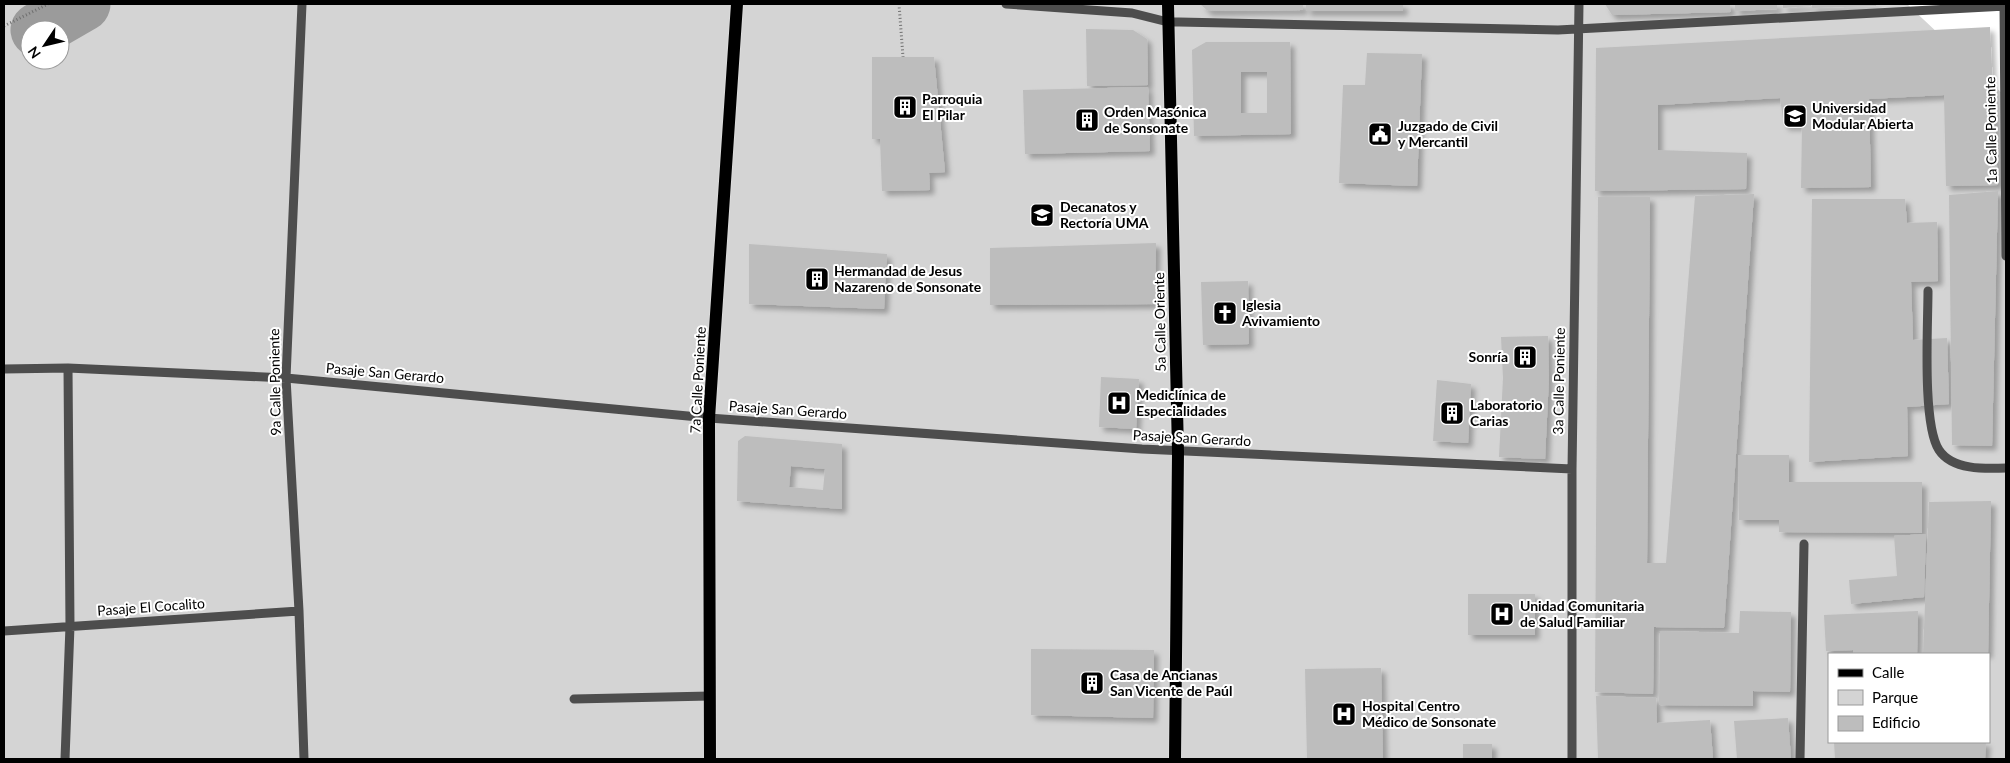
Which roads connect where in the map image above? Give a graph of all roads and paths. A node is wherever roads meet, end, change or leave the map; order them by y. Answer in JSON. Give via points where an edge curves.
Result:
{"nodes":[{"id":1,"x":48,"y":4,"type":"edge"},
{"id":2,"x":302,"y":4,"type":"edge"},
{"id":3,"x":737,"y":4,"type":"edge"},
{"id":4,"x":899,"y":4,"type":"edge"},
{"id":5,"x":1006,"y":4,"type":"edge"},
{"id":6,"x":1168,"y":4,"type":"edge"},
{"id":7,"x":1579,"y":4,"type":"edge"},
{"id":8,"x":2004,"y":5,"type":"edge"},
{"id":9,"x":1168,"y":22,"type":"junction"},
{"id":10,"x":4,"y":26,"type":"edge"},
{"id":11,"x":1579,"y":27,"type":"junction"},
{"id":12,"x":903,"y":57,"type":"dead end"},
{"id":13,"x":2006,"y":256,"type":"edge"},
{"id":14,"x":1928,"y":290,"type":"dead end"},
{"id":15,"x":68,"y":368,"type":"junction"},
{"id":16,"x":4,"y":369,"type":"edge"},
{"id":17,"x":286,"y":378,"type":"junction"},
{"id":18,"x":709,"y":418,"type":"junction"},
{"id":19,"x":1178,"y":452,"type":"junction"},
{"id":20,"x":1572,"y":468,"type":"junction"},
{"id":21,"x":2006,"y":468,"type":"edge"},
{"id":22,"x":1804,"y":544,"type":"dead end"},
{"id":23,"x":300,"y":611,"type":"junction"},
{"id":24,"x":70,"y":626,"type":"junction"},
{"id":25,"x":4,"y":631,"type":"edge"},
{"id":26,"x":710,"y":696,"type":"junction"},
{"id":27,"x":574,"y":699,"type":"dead end"},
{"id":28,"x":65,"y":759,"type":"edge"},
{"id":29,"x":304,"y":759,"type":"edge"},
{"id":30,"x":710,"y":759,"type":"edge"},
{"id":31,"x":1175,"y":759,"type":"edge"},
{"id":32,"x":1572,"y":759,"type":"edge"},
{"id":33,"x":1800,"y":759,"type":"edge"}],
"edges":[{"from":1,"to":10,"type":"path"},
{"from":2,"to":17,"type":"street","name":"9a Calle Poniente"},
{"from":3,"to":18,"type":"main road","name":"7a Calle Poniente"},
{"from":4,"to":12,"type":"path"},
{"from":5,"to":9,"type":"street","via":[[1132,12]]},
{"from":6,"to":9,"type":"main road","name":"5a Calle Oriente"},
{"from":7,"to":11,"type":"street","name":"3a Calle Poniente"},
{"from":8,"to":11,"type":"street"},
{"from":8,"to":13,"type":"street","name":"1a Calle Poniente"},
{"from":9,"to":11,"type":"street","via":[[1558,30]]},
{"from":9,"to":19,"type":"main road","name":"5a Calle Oriente"},
{"from":11,"to":20,"type":"street","name":"3a Calle Poniente"},
{"from":14,"to":21,"type":"street","via":[[1929,416],[1939,450],[1951,460],[1971,468]]},
{"from":15,"to":16,"type":"street","name":"Pasaje San Gerardo"},
{"from":15,"to":17,"type":"street","name":"Pasaje San Gerardo"},
{"from":15,"to":24,"type":"street"},
{"from":17,"to":18,"type":"street","name":"Pasaje San Gerardo"},
{"from":17,"to":23,"type":"street","name":"9a Calle Poniente"},
{"from":18,"to":19,"type":"street","name":"Pasaje San Gerardo"},
{"from":18,"to":26,"type":"main road","name":"7a Calle Poniente"},
{"from":19,"to":20,"type":"street","name":"Pasaje San Gerardo"},
{"from":19,"to":31,"type":"main road","name":"5a Calle Oriente"},
{"from":20,"to":32,"type":"street","name":"3a Calle Poniente"},
{"from":22,"to":33,"type":"street"},
{"from":23,"to":24,"type":"street","name":"Pasaje El Cocalito"},
{"from":23,"to":29,"type":"street","name":"9a Calle Poniente"},
{"from":24,"to":25,"type":"street","name":"Pasaje El Cocalito"},
{"from":24,"to":28,"type":"street"},
{"from":26,"to":27,"type":"street"},
{"from":26,"to":30,"type":"main road","name":"7a Calle Poniente"}]}
